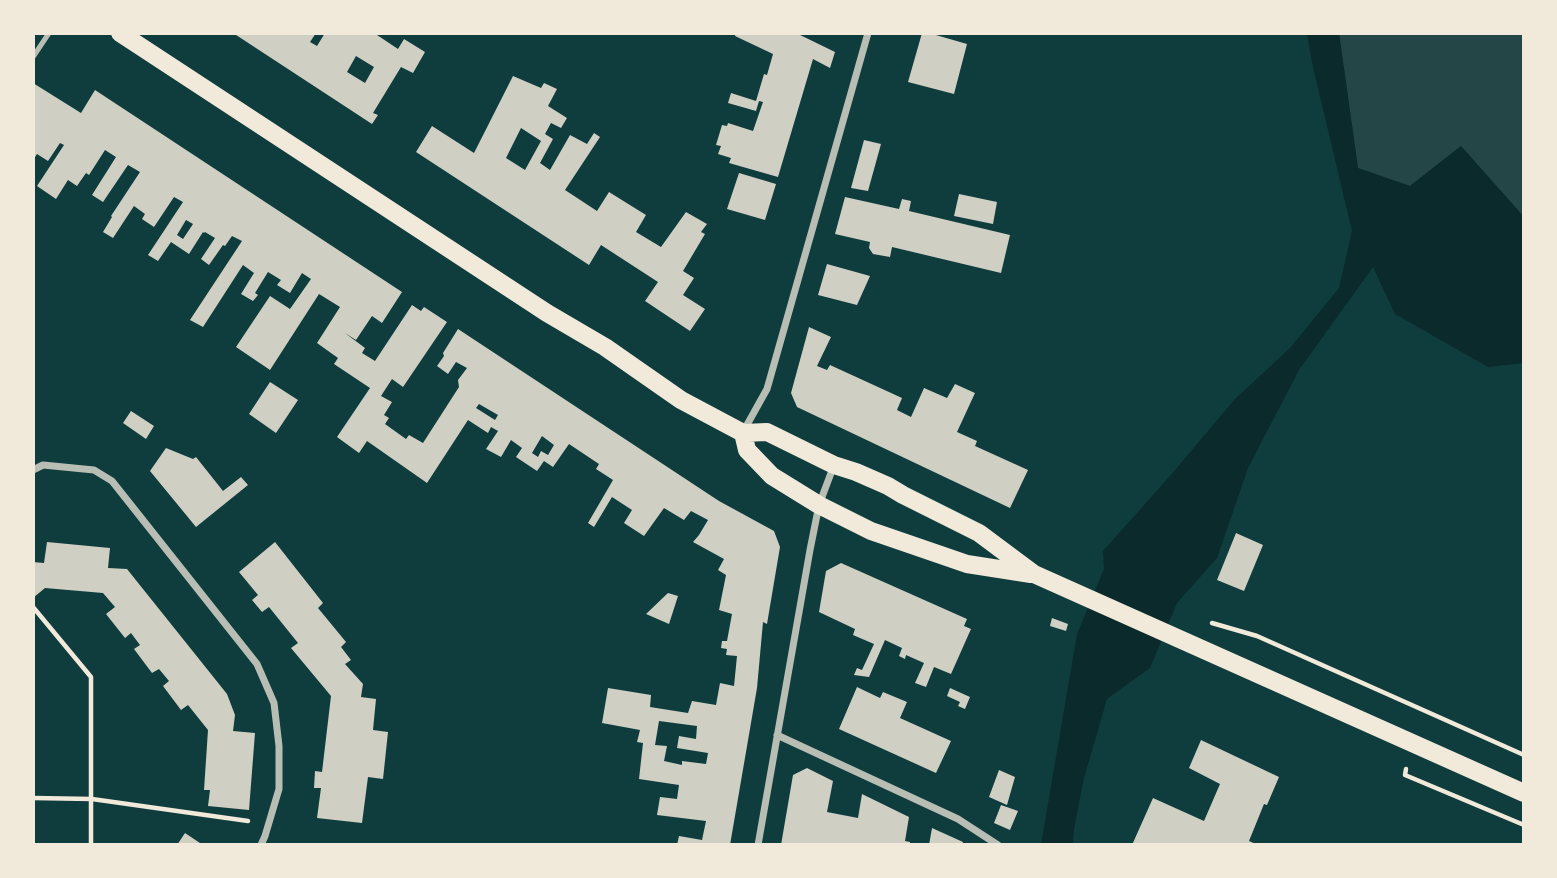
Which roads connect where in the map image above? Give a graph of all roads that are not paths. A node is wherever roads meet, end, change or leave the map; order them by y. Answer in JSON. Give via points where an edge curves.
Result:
{"nodes":[{"id":1,"x":50,"y":33,"type":"edge"},
{"id":2,"x":120,"y":33,"type":"edge"},
{"id":3,"x":868,"y":33,"type":"edge"},
{"id":4,"x":33,"y":57,"type":"edge"},
{"id":5,"x":743,"y":433,"type":"junction"},
{"id":6,"x":834,"y":465,"type":"junction"},
{"id":7,"x":33,"y":470,"type":"edge"},
{"id":8,"x":819,"y":505,"type":"junction"},
{"id":9,"x":1034,"y":575,"type":"junction"},
{"id":10,"x":777,"y":735,"type":"junction"},
{"id":11,"x":1524,"y":793,"type":"edge"},
{"id":12,"x":261,"y":845,"type":"edge"},
{"id":13,"x":758,"y":845,"type":"edge"},
{"id":14,"x":998,"y":845,"type":"edge"}],
"edges":[{"from":1,"to":4,"type":"lane"},
{"from":2,"to":5,"type":"main road","via":[[674,396]]},
{"from":3,"to":5,"type":"street","via":[[767,390]]},
{"from":5,"to":6,"type":"main road","via":[[766,432]]},
{"from":5,"to":8,"type":"main road","via":[[747,450],[772,476]]},
{"from":6,"to":8,"type":"street"},
{"from":6,"to":9,"type":"main road","via":[[888,486],[979,533]]},
{"from":7,"to":12,"type":"street","via":[[43,465],[94,470],[112,481],[257,664],[274,703],[279,746],[279,789]]},
{"from":8,"to":9,"type":"main road","via":[[871,531],[967,564]]},
{"from":8,"to":10,"type":"street"},
{"from":9,"to":11,"type":"main road"},
{"from":10,"to":13,"type":"street"},
{"from":10,"to":14,"type":"street","via":[[958,819]]}]}
